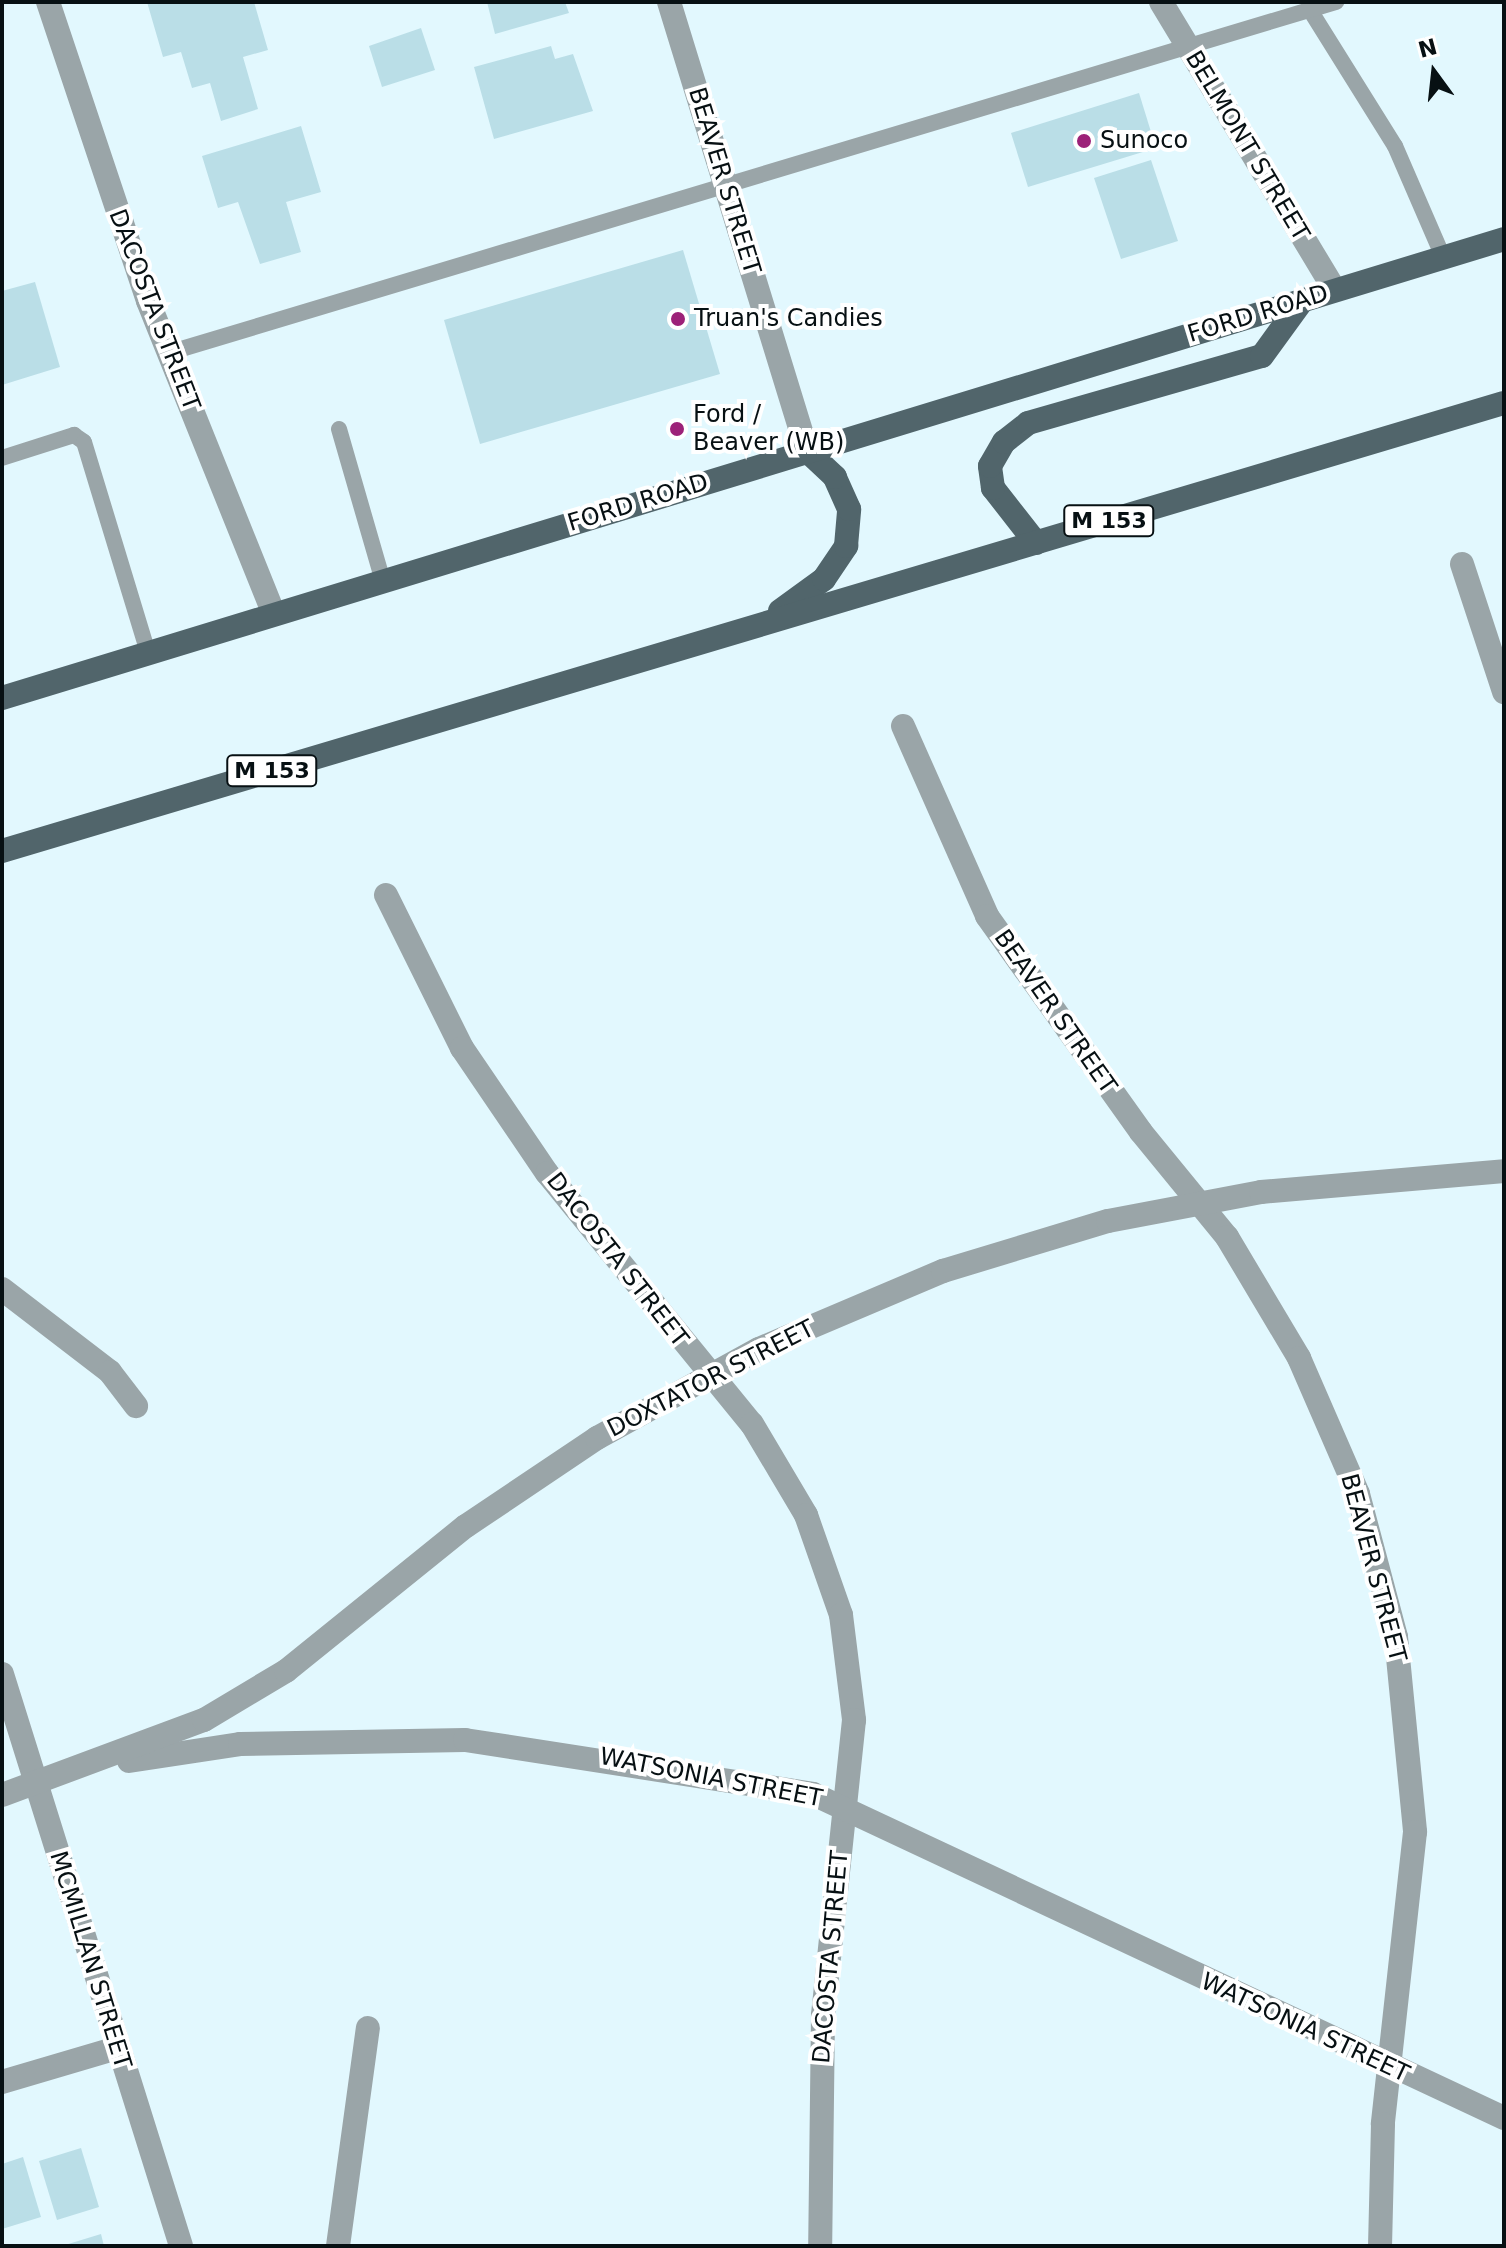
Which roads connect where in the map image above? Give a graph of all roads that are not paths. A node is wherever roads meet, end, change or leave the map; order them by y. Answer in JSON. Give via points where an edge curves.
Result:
{"nodes":[{"id":1,"x":48,"y":2,"type":"edge"},
{"id":2,"x":669,"y":2,"type":"edge"},
{"id":3,"x":1161,"y":2,"type":"edge"},
{"id":4,"x":1336,"y":2,"type":"edge"},
{"id":5,"x":1310,"y":10,"type":"junction"},
{"id":6,"x":1186,"y":45,"type":"junction"},
{"id":7,"x":723,"y":181,"type":"junction"},
{"id":8,"x":1504,"y":239,"type":"edge"},
{"id":9,"x":1443,"y":257,"type":"junction"},
{"id":10,"x":1335,"y":290,"type":"junction"},
{"id":11,"x":1302,"y":301,"type":"junction"},
{"id":12,"x":168,"y":353,"type":"junction"},
{"id":13,"x":1504,"y":403,"type":"edge"},
{"id":14,"x":339,"y":429,"type":"dead end"},
{"id":15,"x":807,"y":451,"type":"junction"},
{"id":16,"x":2,"y":458,"type":"edge"},
{"id":17,"x":1036,"y":543,"type":"junction"},
{"id":18,"x":1462,"y":564,"type":"dead end"},
{"id":19,"x":383,"y":581,"type":"junction"},
{"id":20,"x":273,"y":612,"type":"junction"},
{"id":21,"x":715,"y":639,"type":"junction"},
{"id":22,"x":148,"y":653,"type":"junction"},
{"id":23,"x":1504,"y":692,"type":"edge"},
{"id":24,"x":2,"y":698,"type":"edge"},
{"id":25,"x":903,"y":726,"type":"dead end"},
{"id":26,"x":2,"y":851,"type":"edge"},
{"id":27,"x":386,"y":895,"type":"dead end"},
{"id":28,"x":1504,"y":1171,"type":"edge"},
{"id":29,"x":1199,"y":1204,"type":"junction"},
{"id":30,"x":2,"y":1289,"type":"edge"},
{"id":31,"x":709,"y":1376,"type":"junction"},
{"id":32,"x":136,"y":1406,"type":"dead end"},
{"id":33,"x":2,"y":1674,"type":"edge"},
{"id":34,"x":89,"y":1767,"type":"junction"},
{"id":35,"x":36,"y":1785,"type":"junction"},
{"id":36,"x":2,"y":1795,"type":"edge"},
{"id":37,"x":846,"y":1805,"type":"junction"},
{"id":38,"x":368,"y":2028,"type":"dead end"},
{"id":39,"x":117,"y":2048,"type":"junction"},
{"id":40,"x":1390,"y":2071,"type":"junction"},
{"id":41,"x":2,"y":2082,"type":"edge"},
{"id":42,"x":1504,"y":2118,"type":"edge"},
{"id":43,"x":181,"y":2246,"type":"edge"},
{"id":44,"x":338,"y":2246,"type":"edge"},
{"id":45,"x":820,"y":2246,"type":"edge"},
{"id":46,"x":1380,"y":2246,"type":"edge"}],
"edges":[{"from":1,"to":12,"type":"street","name":"DACOSTA STREET"},
{"from":2,"to":7,"type":"street","name":"BEAVER STREET"},
{"from":3,"to":6,"type":"street","name":"BELMONT STREET"},
{"from":4,"to":5,"type":"lane"},
{"from":5,"to":6,"type":"lane"},
{"from":5,"to":9,"type":"lane","via":[[1395,146]]},
{"from":6,"to":7,"type":"lane"},
{"from":6,"to":10,"type":"street","name":"BELMONT STREET"},
{"from":7,"to":12,"type":"lane"},
{"from":7,"to":15,"type":"street","name":"BEAVER STREET"},
{"from":8,"to":9,"type":"main road","name":"FORD ROAD"},
{"from":9,"to":10,"type":"main road","name":"FORD ROAD"},
{"from":10,"to":11,"type":"main road","name":"FORD ROAD"},
{"from":11,"to":15,"type":"main road","name":"FORD ROAD"},
{"from":11,"to":17,"type":"main road","via":[[1262,356],[1028,423],[1004,442],[990,466],[993,488]]},
{"from":12,"to":20,"type":"street","name":"DACOSTA STREET"},
{"from":13,"to":17,"type":"main road","number":"M 153"},
{"from":14,"to":19,"type":"lane"},
{"from":15,"to":19,"type":"main road","name":"FORD ROAD"},
{"from":15,"to":21,"type":"main road","via":[[835,477],[849,509],[846,546],[824,579],[792,606]]},
{"from":16,"to":22,"type":"lane","via":[[74,435],[84,442]]},
{"from":17,"to":21,"type":"main road","number":"M 153"},
{"from":18,"to":23,"type":"street"},
{"from":19,"to":20,"type":"main road","name":"FORD ROAD"},
{"from":20,"to":22,"type":"main road","name":"FORD ROAD"},
{"from":21,"to":26,"type":"main road","number":"M 153"},
{"from":22,"to":24,"type":"main road","name":"FORD ROAD"},
{"from":25,"to":29,"type":"street","name":"BEAVER STREET","via":[[987,916]]},
{"from":27,"to":31,"type":"street","name":"DACOSTA STREET","via":[[462,1048],[547,1173]]},
{"from":28,"to":29,"type":"street","name":"DOXTATOR STREET","via":[[1366,1178]]},
{"from":29,"to":31,"type":"street","name":"DOXTATOR STREET","via":[[1108,1221],[943,1271]]},
{"from":29,"to":40,"type":"street","name":"BEAVER STREET","via":[[1227,1237],[1299,1358],[1358,1494],[1396,1637],[1415,1832]]},
{"from":30,"to":32,"type":"street","via":[[110,1372]]},
{"from":31,"to":34,"type":"street","name":"DOXTATOR STREET","via":[[597,1438],[466,1526],[286,1671],[204,1720]]},
{"from":31,"to":37,"type":"street","name":"DACOSTA STREET","via":[[752,1424],[806,1515],[841,1615],[854,1720]]},
{"from":33,"to":35,"type":"street","name":"MCMILLAN STREET"},
{"from":34,"to":35,"type":"street","name":"DOXTATOR STREET"},
{"from":34,"to":37,"type":"street","name":"WATSONIA STREET","via":[[240,1744],[465,1740],[592,1756]]},
{"from":35,"to":36,"type":"street","name":"DOXTATOR STREET"},
{"from":35,"to":39,"type":"street","name":"MCMILLAN STREET"},
{"from":37,"to":40,"type":"street","name":"WATSONIA STREET"},
{"from":37,"to":45,"type":"street","name":"DACOSTA STREET","via":[[823,2015]]},
{"from":38,"to":44,"type":"street"},
{"from":39,"to":41,"type":"street"},
{"from":39,"to":43,"type":"street","name":"MCMILLAN STREET"},
{"from":40,"to":42,"type":"street","name":"WATSONIA STREET"},
{"from":40,"to":46,"type":"street","name":"BEAVER STREET"}]}
